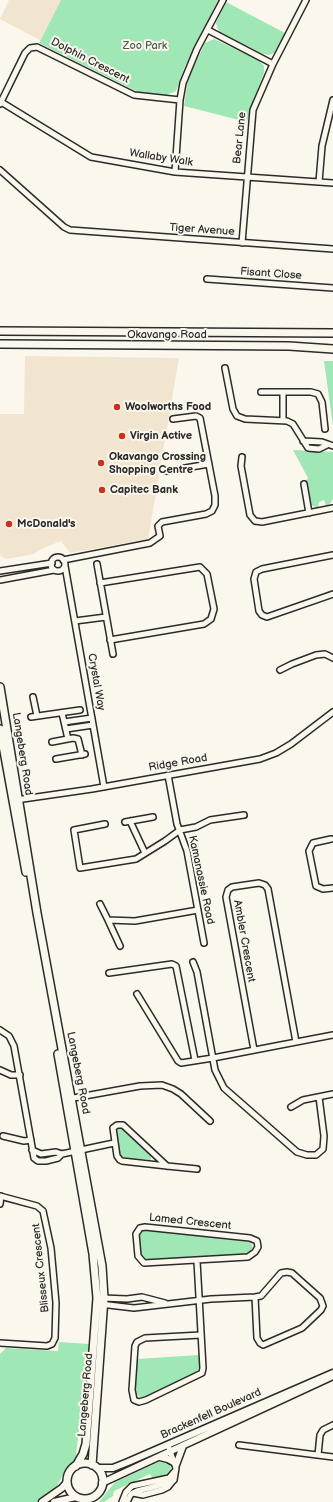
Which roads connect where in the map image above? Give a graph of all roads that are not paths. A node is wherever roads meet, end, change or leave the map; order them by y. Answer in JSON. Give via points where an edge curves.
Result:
{"nodes":[{"id":1,"x":223,"y":0,"type":"edge"},
{"id":2,"x":306,"y":0,"type":"edge"},
{"id":3,"x":208,"y":30,"type":"junction"},
{"id":4,"x":273,"y":64,"type":"junction"},
{"id":5,"x":180,"y":100,"type":"junction"},
{"id":6,"x":333,"y":100,"type":"edge"},
{"id":7,"x":0,"y":103,"type":"edge"},
{"id":8,"x":0,"y":170,"type":"edge"},
{"id":9,"x":175,"y":172,"type":"junction"},
{"id":10,"x":246,"y":178,"type":"junction"},
{"id":11,"x":319,"y":182,"type":"junction"},
{"id":12,"x":333,"y":183,"type":"edge"},
{"id":13,"x":242,"y":243,"type":"junction"},
{"id":14,"x":333,"y":249,"type":"edge"},
{"id":15,"x":207,"y":279,"type":"dead end"},
{"id":16,"x":333,"y":288,"type":"edge"},
{"id":17,"x":0,"y":331,"type":"edge"},
{"id":18,"x":333,"y":333,"type":"edge"},
{"id":19,"x":0,"y":344,"type":"edge"},
{"id":20,"x":333,"y":349,"type":"edge"},
{"id":21,"x":225,"y":368,"type":"dead end"},
{"id":22,"x":261,"y":392,"type":"dead end"},
{"id":23,"x":283,"y":392,"type":"junction"},
{"id":24,"x":173,"y":419,"type":"dead end"},
{"id":25,"x":283,"y":420,"type":"junction"},
{"id":26,"x":325,"y":429,"type":"dead end"},
{"id":27,"x":333,"y":446,"type":"edge"},
{"id":28,"x":242,"y":457,"type":"dead end"},
{"id":29,"x":209,"y":464,"type":"junction"},
{"id":30,"x":167,"y":471,"type":"dead end"},
{"id":31,"x":304,"y":484,"type":"dead end"},
{"id":32,"x":333,"y":508,"type":"edge"},
{"id":33,"x":309,"y":513,"type":"junction"},
{"id":34,"x":333,"y":556,"type":"edge"},
{"id":35,"x":52,"y":563,"type":"junction"},
{"id":36,"x":65,"y":563,"type":"junction"},
{"id":37,"x":97,"y":564,"type":"dead end"},
{"id":38,"x":54,"y":570,"type":"junction"},
{"id":39,"x":0,"y":571,"type":"edge"},
{"id":40,"x":60,"y":571,"type":"junction"},
{"id":41,"x":0,"y":580,"type":"edge"},
{"id":42,"x":68,"y":582,"type":"junction"},
{"id":43,"x":100,"y":583,"type":"junction"},
{"id":44,"x":333,"y":594,"type":"edge"},
{"id":45,"x":106,"y":617,"type":"junction"},
{"id":46,"x":75,"y":621,"type":"junction"},
{"id":47,"x":110,"y":640,"type":"junction"},
{"id":48,"x":113,"y":654,"type":"dead end"},
{"id":49,"x":333,"y":658,"type":"edge"},
{"id":50,"x":280,"y":670,"type":"dead end"},
{"id":51,"x":0,"y":687,"type":"edge"},
{"id":52,"x":33,"y":698,"type":"dead end"},
{"id":53,"x":80,"y":710,"type":"dead end"},
{"id":54,"x":333,"y":712,"type":"edge"},
{"id":55,"x":62,"y":713,"type":"junction"},
{"id":56,"x":92,"y":718,"type":"junction"},
{"id":57,"x":80,"y":720,"type":"junction"},
{"id":58,"x":64,"y":722,"type":"junction"},
{"id":59,"x":93,"y":725,"type":"junction"},
{"id":60,"x":82,"y":727,"type":"junction"},
{"id":61,"x":0,"y":729,"type":"edge"},
{"id":62,"x":66,"y":729,"type":"junction"},
{"id":63,"x":68,"y":739,"type":"junction"},
{"id":64,"x":52,"y":742,"type":"dead end"},
{"id":65,"x":56,"y":759,"type":"dead end"},
{"id":66,"x":168,"y":775,"type":"junction"},
{"id":67,"x":104,"y":787,"type":"junction"},
{"id":68,"x":15,"y":800,"type":"junction"},
{"id":69,"x":244,"y":815,"type":"dead end"},
{"id":70,"x":152,"y":817,"type":"dead end"},
{"id":71,"x":105,"y":824,"type":"dead end"},
{"id":72,"x":180,"y":830,"type":"junction"},
{"id":73,"x":331,"y":839,"type":"dead end"},
{"id":74,"x":145,"y":853,"type":"junction"},
{"id":75,"x":333,"y":888,"type":"edge"},
{"id":76,"x":100,"y":904,"type":"dead end"},
{"id":77,"x":198,"y":910,"type":"junction"},
{"id":78,"x":108,"y":920,"type":"junction"},
{"id":79,"x":204,"y":943,"type":"dead end"},
{"id":80,"x":120,"y":946,"type":"dead end"},
{"id":81,"x":193,"y":962,"type":"dead end"},
{"id":82,"x":109,"y":974,"type":"dead end"},
{"id":83,"x":137,"y":994,"type":"dead end"},
{"id":84,"x":0,"y":1030,"type":"edge"},
{"id":85,"x":333,"y":1035,"type":"edge"},
{"id":86,"x":296,"y":1042,"type":"junction"},
{"id":87,"x":254,"y":1050,"type":"junction"},
{"id":88,"x":213,"y":1058,"type":"junction"},
{"id":89,"x":196,"y":1060,"type":"junction"},
{"id":90,"x":0,"y":1070,"type":"edge"},
{"id":91,"x":20,"y":1075,"type":"junction"},
{"id":92,"x":333,"y":1094,"type":"edge"},
{"id":93,"x":319,"y":1097,"type":"junction"},
{"id":94,"x":68,"y":1099,"type":"junction"},
{"id":95,"x":291,"y":1107,"type":"dead end"},
{"id":96,"x":210,"y":1121,"type":"dead end"},
{"id":97,"x":3,"y":1136,"type":"dead end"},
{"id":98,"x":31,"y":1140,"type":"junction"},
{"id":99,"x":114,"y":1143,"type":"junction"},
{"id":100,"x":32,"y":1150,"type":"junction"},
{"id":101,"x":78,"y":1151,"type":"junction"},
{"id":102,"x":45,"y":1154,"type":"junction"},
{"id":103,"x":62,"y":1154,"type":"junction"},
{"id":104,"x":46,"y":1161,"type":"junction"},
{"id":105,"x":167,"y":1166,"type":"junction"},
{"id":106,"x":198,"y":1169,"type":"dead end"},
{"id":107,"x":0,"y":1196,"type":"edge"},
{"id":108,"x":0,"y":1204,"type":"edge"},
{"id":109,"x":197,"y":1261,"type":"junction"},
{"id":110,"x":256,"y":1297,"type":"junction"},
{"id":111,"x":199,"y":1300,"type":"junction"},
{"id":112,"x":100,"y":1301,"type":"junction"},
{"id":113,"x":166,"y":1304,"type":"junction"},
{"id":114,"x":201,"y":1335,"type":"junction"},
{"id":115,"x":0,"y":1343,"type":"edge"},
{"id":116,"x":333,"y":1375,"type":"edge"},
{"id":117,"x":333,"y":1425,"type":"edge"},
{"id":118,"x":167,"y":1445,"type":"junction"},
{"id":119,"x":239,"y":1445,"type":"dead end"},
{"id":120,"x":183,"y":1446,"type":"junction"},
{"id":121,"x":170,"y":1452,"type":"junction"},
{"id":122,"x":318,"y":1455,"type":"junction"},
{"id":123,"x":159,"y":1456,"type":"junction"},
{"id":124,"x":333,"y":1457,"type":"edge"},
{"id":125,"x":76,"y":1466,"type":"junction"},
{"id":126,"x":175,"y":1466,"type":"junction"},
{"id":127,"x":94,"y":1467,"type":"junction"},
{"id":128,"x":67,"y":1482,"type":"junction"},
{"id":129,"x":102,"y":1483,"type":"junction"},
{"id":130,"x":78,"y":1499,"type":"edge"},
{"id":131,"x":92,"y":1499,"type":"edge"},
{"id":132,"x":42,"y":1502,"type":"edge"},
{"id":133,"x":54,"y":1502,"type":"edge"},
{"id":134,"x":122,"y":1502,"type":"edge"},
{"id":135,"x":127,"y":1502,"type":"edge"}],
"edges":[{"from":1,"to":3,"type":"street"},
{"from":2,"to":4,"type":"street","name":"Bear Lane"},
{"from":3,"to":4,"type":"street"},
{"from":3,"to":5,"type":"street","via":[[189,65]]},
{"from":4,"to":10,"type":"street","name":"Bear Lane","via":[[253,110]]},
{"from":5,"to":7,"type":"street","name":"Dolphin Crescent","via":[[134,95],[37,47],[30,48],[25,53]]},
{"from":5,"to":9,"type":"street"},
{"from":6,"to":11,"type":"street","via":[[322,146]]},
{"from":7,"to":9,"type":"street","name":"Wallaby Walk","via":[[91,157]]},
{"from":8,"to":13,"type":"street","name":"Tiger Avenue","via":[[70,230]]},
{"from":9,"to":10,"type":"street","name":"Wallaby Walk"},
{"from":10,"to":11,"type":"street","name":"Wallaby Walk"},
{"from":10,"to":13,"type":"street","name":"Bear Lane"},
{"from":11,"to":12,"type":"street","name":"Wallaby Walk"},
{"from":13,"to":14,"type":"street","name":"Tiger Avenue"},
{"from":15,"to":16,"type":"street","name":"Fisant Close"},
{"from":17,"to":18,"type":"main road","name":"Okavango Road"},
{"from":19,"to":20,"type":"main road","name":"Okavango Road","via":[[289,346]]},
{"from":21,"to":25,"type":"street","via":[[233,409],[238,416],[245,419]]},
{"from":22,"to":23,"type":"street"},
{"from":23,"to":25,"type":"street"},
{"from":23,"to":26,"type":"street","via":[[318,394],[322,402]]},
{"from":24,"to":29,"type":"street","via":[[199,416]]},
{"from":25,"to":27,"type":"street","via":[[292,424],[303,441],[322,442]]},
{"from":28,"to":33,"type":"street","via":[[241,466],[253,520],[262,522]]},
{"from":29,"to":30,"type":"street"},
{"from":29,"to":36,"type":"street","via":[[216,503],[210,512],[162,522],[158,526],[160,536],[150,543],[73,558]]},
{"from":31,"to":33,"type":"street"},
{"from":32,"to":33,"type":"street"},
{"from":34,"to":44,"type":"street","via":[[259,570],[254,579],[259,611],[267,617]]},
{"from":35,"to":36,"type":"street","via":[[57,558]]},
{"from":35,"to":38,"type":"street"},
{"from":35,"to":39,"type":"street"},
{"from":36,"to":40,"type":"street"},
{"from":36,"to":42,"type":"street","name":"Crystal Way"},
{"from":37,"to":43,"type":"street"},
{"from":38,"to":40,"type":"street"},
{"from":38,"to":41,"type":"street"},
{"from":40,"to":42,"type":"street","name":"Crystal Way"},
{"from":42,"to":46,"type":"street","name":"Crystal Way"},
{"from":43,"to":45,"type":"street"},
{"from":43,"to":47,"type":"street","via":[[200,567],[207,574],[214,609],[211,619],[204,624]]},
{"from":45,"to":46,"type":"street"},
{"from":45,"to":47,"type":"street"},
{"from":46,"to":56,"type":"street","name":"Crystal Way"},
{"from":47,"to":48,"type":"street"},
{"from":49,"to":50,"type":"street","via":[[325,654],[316,655]]},
{"from":51,"to":68,"type":"main road","name":"Langeberg Road"},
{"from":52,"to":55,"type":"street","via":[[34,717]]},
{"from":53,"to":55,"type":"street"},
{"from":54,"to":66,"type":"street","name":"Ridge Road","via":[[271,755]]},
{"from":55,"to":58,"type":"street"},
{"from":56,"to":57,"type":"street"},
{"from":56,"to":59,"type":"street","name":"Crystal Way"},
{"from":57,"to":58,"type":"street"},
{"from":57,"to":60,"type":"street"},
{"from":58,"to":62,"type":"street"},
{"from":59,"to":60,"type":"street"},
{"from":59,"to":67,"type":"street","name":"Crystal Way"},
{"from":60,"to":62,"type":"street"},
{"from":61,"to":68,"type":"main road","name":"Langeberg Road"},
{"from":62,"to":63,"type":"street"},
{"from":63,"to":64,"type":"street"},
{"from":63,"to":65,"type":"street","via":[[78,739],[84,755]]},
{"from":66,"to":67,"type":"street","name":"Ridge Road"},
{"from":66,"to":72,"type":"street","name":"Kamanassie Road"},
{"from":67,"to":68,"type":"street","name":"Ridge Road"},
{"from":68,"to":94,"type":"main road","name":"Langeberg Road"},
{"from":69,"to":72,"type":"street","via":[[210,820],[196,827]]},
{"from":70,"to":74,"type":"street","via":[[128,821]]},
{"from":71,"to":74,"type":"street","via":[[74,830],[80,868],[136,859]]},
{"from":72,"to":74,"type":"street"},
{"from":72,"to":77,"type":"street","name":"Kamanassie Road","via":[[187,851]]},
{"from":73,"to":75,"type":"street","via":[[313,843],[309,851],[316,886],[323,889]]},
{"from":76,"to":78,"type":"street"},
{"from":77,"to":78,"type":"street","via":[[135,921]]},
{"from":77,"to":79,"type":"street","name":"Kamanassie Road"},
{"from":78,"to":80,"type":"street"},
{"from":81,"to":88,"type":"street"},
{"from":82,"to":89,"type":"street","via":[[172,964],[176,966]]},
{"from":83,"to":89,"type":"street","via":[[179,1062]]},
{"from":84,"to":91,"type":"street","via":[[7,1034],[13,1043]]},
{"from":85,"to":86,"type":"street"},
{"from":86,"to":87,"type":"street"},
{"from":86,"to":87,"type":"street","name":"Ambler Crescent","via":[[268,889],[259,883],[232,887],[226,897]]},
{"from":87,"to":88,"type":"street"},
{"from":88,"to":89,"type":"street"},
{"from":88,"to":93,"type":"street","via":[[217,1076],[224,1088],[302,1155],[316,1155],[323,1149]]},
{"from":90,"to":91,"type":"street","via":[[12,1076]]},
{"from":91,"to":98,"type":"street"},
{"from":92,"to":93,"type":"street"},
{"from":93,"to":95,"type":"street","via":[[303,1100]]},
{"from":94,"to":96,"type":"street","via":[[140,1086],[162,1085],[181,1094]]},
{"from":94,"to":101,"type":"main road","name":"Langeberg Road"},
{"from":97,"to":98,"type":"street"},
{"from":98,"to":100,"type":"street"},
{"from":99,"to":101,"type":"street"},
{"from":99,"to":105,"type":"street","via":[[120,1160]]},
{"from":99,"to":105,"type":"street","via":[[112,1130],[117,1125],[123,1125]]},
{"from":100,"to":102,"type":"street"},
{"from":100,"to":104,"type":"street","via":[[36,1160]]},
{"from":101,"to":103,"type":"street"},
{"from":101,"to":112,"type":"main road","name":"Langeberg Road","via":[[100,1250]]},
{"from":102,"to":103,"type":"street"},
{"from":102,"to":104,"type":"street"},
{"from":103,"to":104,"type":"street","via":[[58,1158]]},
{"from":105,"to":106,"type":"street"},
{"from":107,"to":108,"type":"street"},
{"from":107,"to":115,"type":"street","name":"Blisseux Crescent","via":[[37,1206],[44,1213],[51,1248],[56,1303],[55,1338],[52,1344],[47,1346]]},
{"from":109,"to":109,"type":"street","name":"Lamed Crescent","via":[[248,1257],[255,1252],[258,1243],[250,1238],[145,1227],[136,1231],[138,1256],[142,1262]]},
{"from":109,"to":111,"type":"street"},
{"from":110,"to":110,"type":"street","via":[[281,1274],[289,1272],[320,1298],[323,1306],[302,1328],[263,1345],[257,1338]]},
{"from":110,"to":111,"type":"street"},
{"from":111,"to":113,"type":"street"},
{"from":111,"to":114,"type":"street"},
{"from":112,"to":113,"type":"street","via":[[134,1308]]},
{"from":112,"to":113,"type":"street","via":[[142,1297]]},
{"from":112,"to":125,"type":"main road","name":"Langeberg Road","via":[[86,1444]]},
{"from":112,"to":127,"type":"main road","name":"Langeberg Road"},
{"from":114,"to":114,"type":"street","via":[[145,1338],[137,1342],[132,1396],[134,1400],[146,1400],[202,1374]]},
{"from":116,"to":118,"type":"street","name":"Brackenfell Boulevard"},
{"from":116,"to":120,"type":"street","name":"Brackenfell Boulevard"},
{"from":117,"to":122,"type":"street","via":[[323,1430],[320,1435]]},
{"from":118,"to":121,"type":"street"},
{"from":118,"to":127,"type":"street","name":"Brackenfell Boulevard","via":[[116,1467]]},
{"from":119,"to":122,"type":"street"},
{"from":120,"to":121,"type":"street","name":"Brackenfell Boulevard"},
{"from":120,"to":126,"type":"street"},
{"from":121,"to":123,"type":"street","name":"Brackenfell Boulevard"},
{"from":121,"to":126,"type":"street"},
{"from":122,"to":124,"type":"street"},
{"from":123,"to":126,"type":"street","via":[[168,1459]]},
{"from":123,"to":129,"type":"street","name":"Brackenfell Boulevard"},
{"from":125,"to":127,"type":"main road","via":[[84,1463]]},
{"from":125,"to":128,"type":"main road","via":[[69,1474]]},
{"from":126,"to":134,"type":"street","via":[[170,1478],[130,1488]]},
{"from":126,"to":135,"type":"street","via":[[176,1475],[172,1482],[133,1492]]},
{"from":127,"to":129,"type":"main road","via":[[101,1475]]},
{"from":128,"to":130,"type":"main road"},
{"from":128,"to":132,"type":"street"},
{"from":129,"to":131,"type":"main road"},
{"from":130,"to":131,"type":"main road"},
{"from":130,"to":133,"type":"street"}]}
